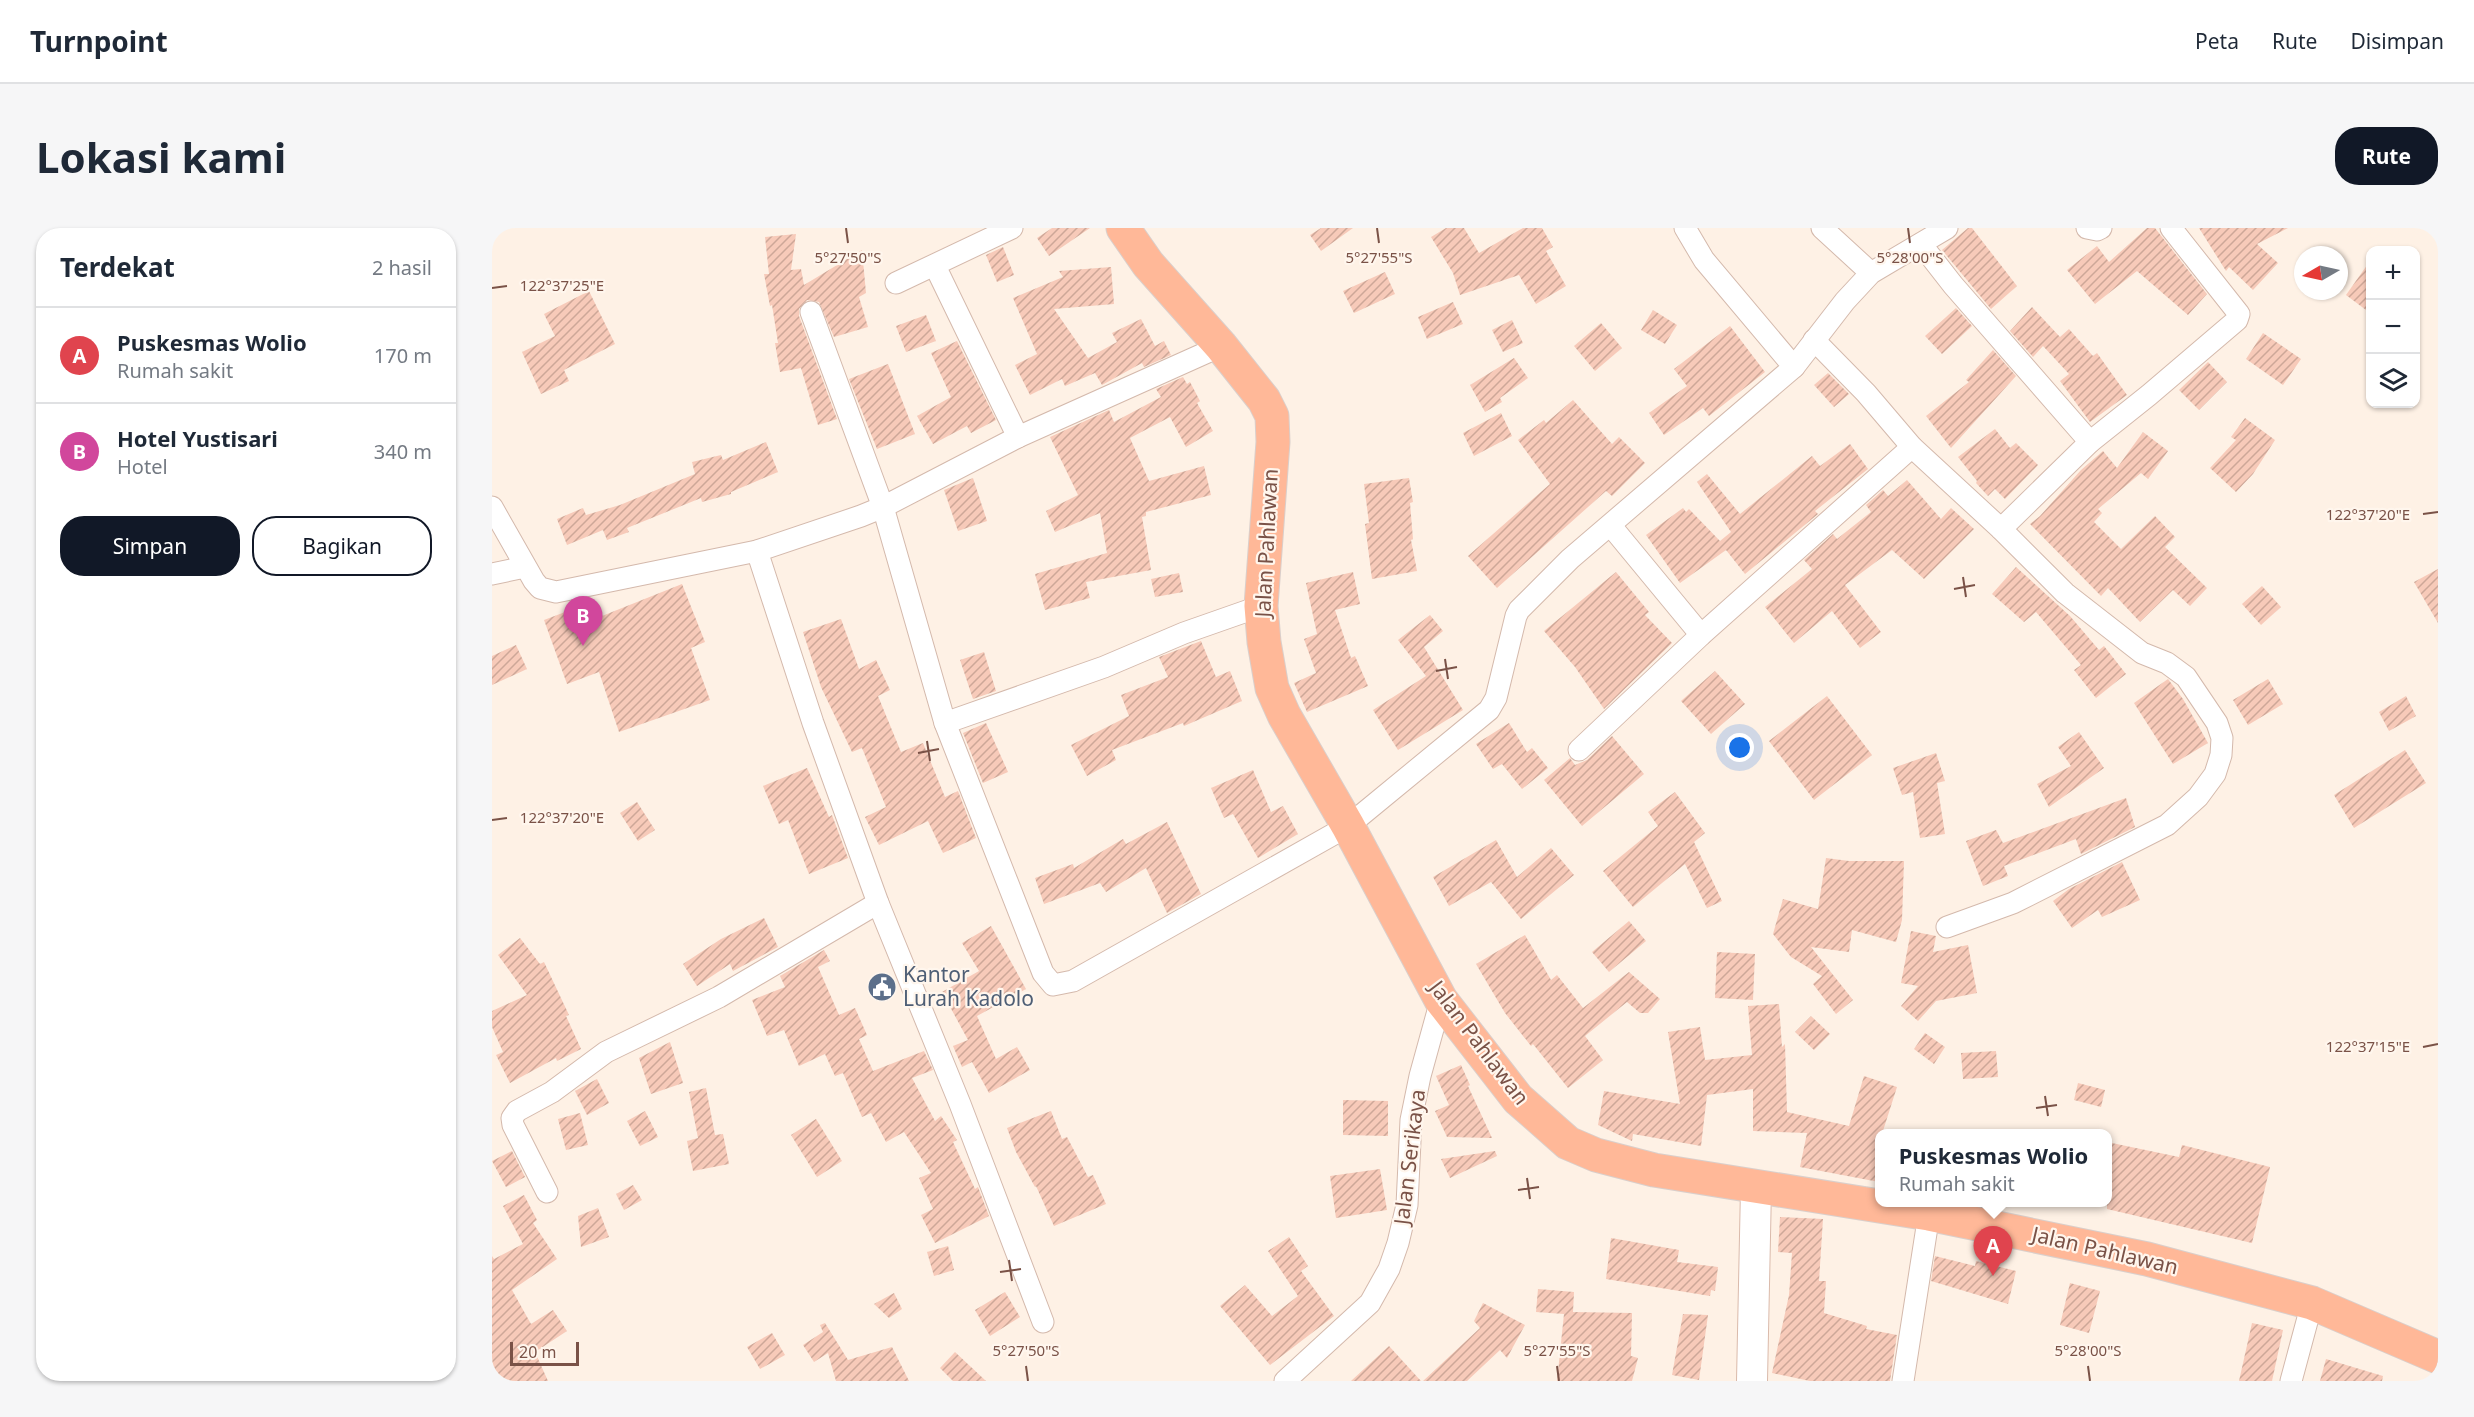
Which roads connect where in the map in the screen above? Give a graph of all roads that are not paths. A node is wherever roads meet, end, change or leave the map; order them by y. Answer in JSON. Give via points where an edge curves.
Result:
{"nodes":[{"id":1,"x":1012,"y":228,"type":"edge"},
{"id":2,"x":1123,"y":228,"type":"edge"},
{"id":3,"x":1685,"y":228,"type":"edge"},
{"id":4,"x":1822,"y":228,"type":"edge"},
{"id":5,"x":1947,"y":228,"type":"edge"},
{"id":6,"x":2086,"y":228,"type":"edge"},
{"id":7,"x":2101,"y":228,"type":"edge"},
{"id":8,"x":2171,"y":228,"type":"edge"},
{"id":9,"x":1921,"y":244,"type":"junction"},
{"id":10,"x":935,"y":266,"type":"junction"},
{"id":11,"x":1871,"y":273,"type":"junction"},
{"id":12,"x":896,"y":283,"type":"dead end"},
{"id":13,"x":811,"y":312,"type":"dead end"},
{"id":14,"x":1814,"y":340,"type":"junction"},
{"id":15,"x":1221,"y":346,"type":"junction"},
{"id":16,"x":1794,"y":367,"type":"junction"},
{"id":17,"x":1018,"y":437,"type":"junction"},
{"id":18,"x":2090,"y":442,"type":"junction"},
{"id":19,"x":1912,"y":447,"type":"junction"},
{"id":20,"x":492,"y":507,"type":"edge"},
{"id":21,"x":883,"y":507,"type":"junction"},
{"id":22,"x":1611,"y":526,"type":"junction"},
{"id":23,"x":2001,"y":529,"type":"junction"},
{"id":24,"x":757,"y":551,"type":"junction"},
{"id":25,"x":525,"y":567,"type":"junction"},
{"id":26,"x":492,"y":574,"type":"edge"},
{"id":27,"x":1261,"y":606,"type":"junction"},
{"id":28,"x":1701,"y":634,"type":"junction"},
{"id":29,"x":945,"y":723,"type":"junction"},
{"id":30,"x":1579,"y":750,"type":"dead end"},
{"id":31,"x":1348,"y":826,"type":"junction"},
{"id":32,"x":878,"y":903,"type":"junction"},
{"id":33,"x":1947,"y":927,"type":"dead end"},
{"id":34,"x":1441,"y":1000,"type":"junction"},
{"id":35,"x":1756,"y":1188,"type":"junction"},
{"id":36,"x":547,"y":1192,"type":"dead end"},
{"id":37,"x":1875,"y":1206,"type":"edge"},
{"id":38,"x":1882,"y":1207,"type":"edge"},
{"id":39,"x":1929,"y":1214,"type":"junction"},
{"id":40,"x":2312,"y":1303,"type":"junction"},
{"id":41,"x":1043,"y":1322,"type":"dead end"},
{"id":42,"x":2438,"y":1357,"type":"edge"},
{"id":43,"x":1284,"y":1381,"type":"edge"},
{"id":44,"x":1752,"y":1381,"type":"edge"},
{"id":45,"x":1903,"y":1381,"type":"edge"},
{"id":46,"x":2291,"y":1381,"type":"edge"}],
"edges":[{"from":1,"to":10,"type":"street"},
{"from":2,"to":15,"type":"highway","name":"Jalan Pahlawan","via":[[1148,264]]},
{"from":3,"to":16,"type":"street","via":[[1704,260]]},
{"from":4,"to":11,"type":"street"},
{"from":5,"to":9,"type":"street"},
{"from":6,"to":7,"type":"street"},
{"from":8,"to":18,"type":"street","via":[[2239,314],[2237,320]]},
{"from":9,"to":11,"type":"street"},
{"from":9,"to":18,"type":"street"},
{"from":10,"to":12,"type":"street"},
{"from":10,"to":17,"type":"street"},
{"from":11,"to":14,"type":"street"},
{"from":13,"to":21,"type":"street"},
{"from":14,"to":16,"type":"street"},
{"from":14,"to":19,"type":"street"},
{"from":15,"to":17,"type":"street"},
{"from":15,"to":27,"type":"highway","name":"Jalan Pahlawan","via":[[1272,416]]},
{"from":16,"to":22,"type":"street"},
{"from":17,"to":21,"type":"street"},
{"from":18,"to":23,"type":"street"},
{"from":19,"to":23,"type":"street"},
{"from":19,"to":28,"type":"street"},
{"from":20,"to":25,"type":"street"},
{"from":21,"to":24,"type":"street"},
{"from":21,"to":29,"type":"street"},
{"from":22,"to":28,"type":"street"},
{"from":22,"to":31,"type":"street","via":[[1519,610],[1496,699],[1489,710]]},
{"from":23,"to":33,"type":"street","via":[[2066,593],[2142,653],[2167,663],[2186,677],[2217,723],[2222,738],[2221,755],[2215,774],[2198,797],[2167,825],[2013,903]]},
{"from":24,"to":25,"type":"street","via":[[556,592],[540,588]]},
{"from":24,"to":32,"type":"street"},
{"from":25,"to":26,"type":"street"},
{"from":27,"to":29,"type":"street"},
{"from":27,"to":31,"type":"highway","name":"Jalan Pahlawan","via":[[1272,688]]},
{"from":28,"to":30,"type":"street"},
{"from":29,"to":31,"type":"street","via":[[1043,973],[1053,986],[1073,981]]},
{"from":31,"to":34,"type":"highway","name":"Jalan Pahlawan"},
{"from":32,"to":36,"type":"street","via":[[719,997],[606,1053],[552,1092],[517,1111],[513,1125]]},
{"from":32,"to":41,"type":"street"},
{"from":34,"to":35,"type":"highway","name":"Jalan Pahlawan","via":[[1518,1099],[1568,1143],[1596,1155],[1654,1170]]},
{"from":34,"to":43,"type":"street","name":"Jalan Serikaya","via":[[1411,1120],[1407,1205],[1389,1269],[1370,1304]]},
{"from":35,"to":37,"type":"highway","name":"Jalan Pahlawan"},
{"from":35,"to":44,"type":"main road"},
{"from":38,"to":39,"type":"highway","name":"Jalan Pahlawan"},
{"from":39,"to":40,"type":"highway","name":"Jalan Pahlawan","via":[[2147,1259]]},
{"from":39,"to":45,"type":"street"},
{"from":40,"to":42,"type":"highway","name":"Jalan Pahlawan"},
{"from":40,"to":46,"type":"street"}]}
